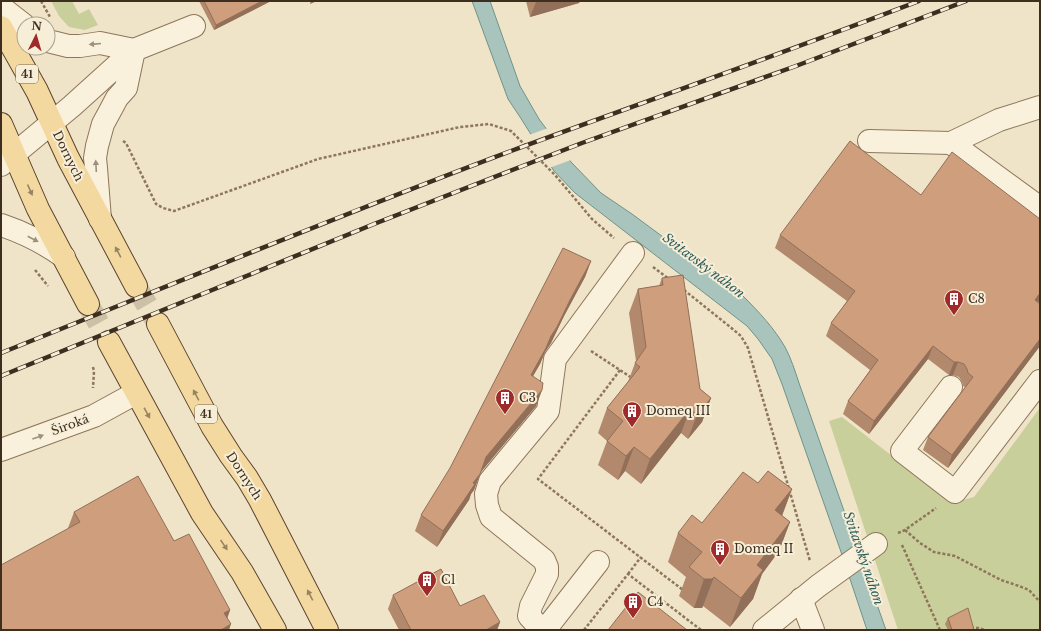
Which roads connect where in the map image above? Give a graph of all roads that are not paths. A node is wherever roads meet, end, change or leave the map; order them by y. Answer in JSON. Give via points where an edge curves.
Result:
{"nodes":[{"id":1,"x":1,"y":7,"type":"edge"},
{"id":2,"x":16,"y":19,"type":"edge"},
{"id":3,"x":194,"y":26,"type":"dead end"},
{"id":4,"x":1,"y":27,"type":"edge"},
{"id":5,"x":56,"y":43,"type":"edge"},
{"id":6,"x":134,"y":50,"type":"junction"},
{"id":7,"x":1040,"y":107,"type":"edge"},
{"id":8,"x":52,"y":123,"type":"junction"},
{"id":9,"x":1,"y":124,"type":"edge"},
{"id":10,"x":869,"y":141,"type":"dead end"},
{"id":11,"x":951,"y":143,"type":"junction"},
{"id":12,"x":7,"y":160,"type":"edge"},
{"id":13,"x":1040,"y":208,"type":"edge"},
{"id":14,"x":100,"y":219,"type":"junction"},
{"id":15,"x":1,"y":225,"type":"edge"},
{"id":16,"x":633,"y":253,"type":"dead end"},
{"id":17,"x":64,"y":257,"type":"junction"},
{"id":18,"x":136,"y":286,"type":"tunnel mouth"},
{"id":19,"x":88,"y":304,"type":"tunnel mouth"},
{"id":20,"x":158,"y":324,"type":"tunnel mouth"},
{"id":21,"x":109,"y":342,"type":"tunnel mouth"},
{"id":22,"x":1040,"y":381,"type":"edge"},
{"id":23,"x":951,"y":387,"type":"dead end"},
{"id":24,"x":136,"y":393,"type":"junction"},
{"id":25,"x":1,"y":450,"type":"edge"},
{"id":26,"x":876,"y":544,"type":"road end"},
{"id":27,"x":598,"y":562,"type":"dead end"},
{"id":28,"x":801,"y":599,"type":"junction"},
{"id":29,"x":275,"y":630,"type":"edge"},
{"id":30,"x":328,"y":630,"type":"edge"},
{"id":31,"x":543,"y":630,"type":"edge"},
{"id":32,"x":764,"y":630,"type":"edge"},
{"id":33,"x":813,"y":630,"type":"edge"}],
"edges":[{"from":1,"to":2,"type":"street"},
{"from":3,"to":6,"type":"street"},
{"from":4,"to":8,"type":"main road","name":"Dornych","number":"41"},
{"from":6,"to":5,"type":"street","one_way":true,"via":[[100,43],[80,46]]},
{"from":6,"to":8,"type":"street"},
{"from":14,"to":6,"type":"street","one_way":true,"via":[[97,146],[103,124],[117,98],[126,88]]},
{"from":7,"to":11,"type":"street","via":[[999,120]]},
{"from":8,"to":12,"type":"street"},
{"from":8,"to":14,"type":"main road","name":"Dornych","number":"41"},
{"from":9,"to":12,"type":"main road"},
{"from":10,"to":11,"type":"street"},
{"from":11,"to":13,"type":"street"},
{"from":12,"to":17,"type":"main road","one_way":true},
{"from":18,"to":14,"type":"main road","name":"Dornych","number":"41","one_way":true},
{"from":15,"to":17,"type":"street","one_way":true,"via":[[53,249]]},
{"from":16,"to":31,"type":"street","via":[[555,360],[548,411],[490,481],[486,494],[491,517],[544,560],[547,567],[547,574],[531,606],[529,616]]},
{"from":17,"to":19,"type":"main road"},
{"from":30,"to":20,"type":"main road","name":"Dornych","number":"41","one_way":true,"via":[[260,500],[212,426]]},
{"from":21,"to":24,"type":"main road"},
{"from":22,"to":23,"type":"street","via":[[955,492],[902,451]]},
{"from":25,"to":24,"type":"street","name":"Široká","one_way":true,"via":[[94,416]]},
{"from":24,"to":29,"type":"main road","one_way":true,"via":[[202,513],[242,572]]},
{"from":26,"to":28,"type":"street"},
{"from":27,"to":31,"type":"street"},
{"from":28,"to":32,"type":"street"},
{"from":28,"to":33,"type":"street"}]}
